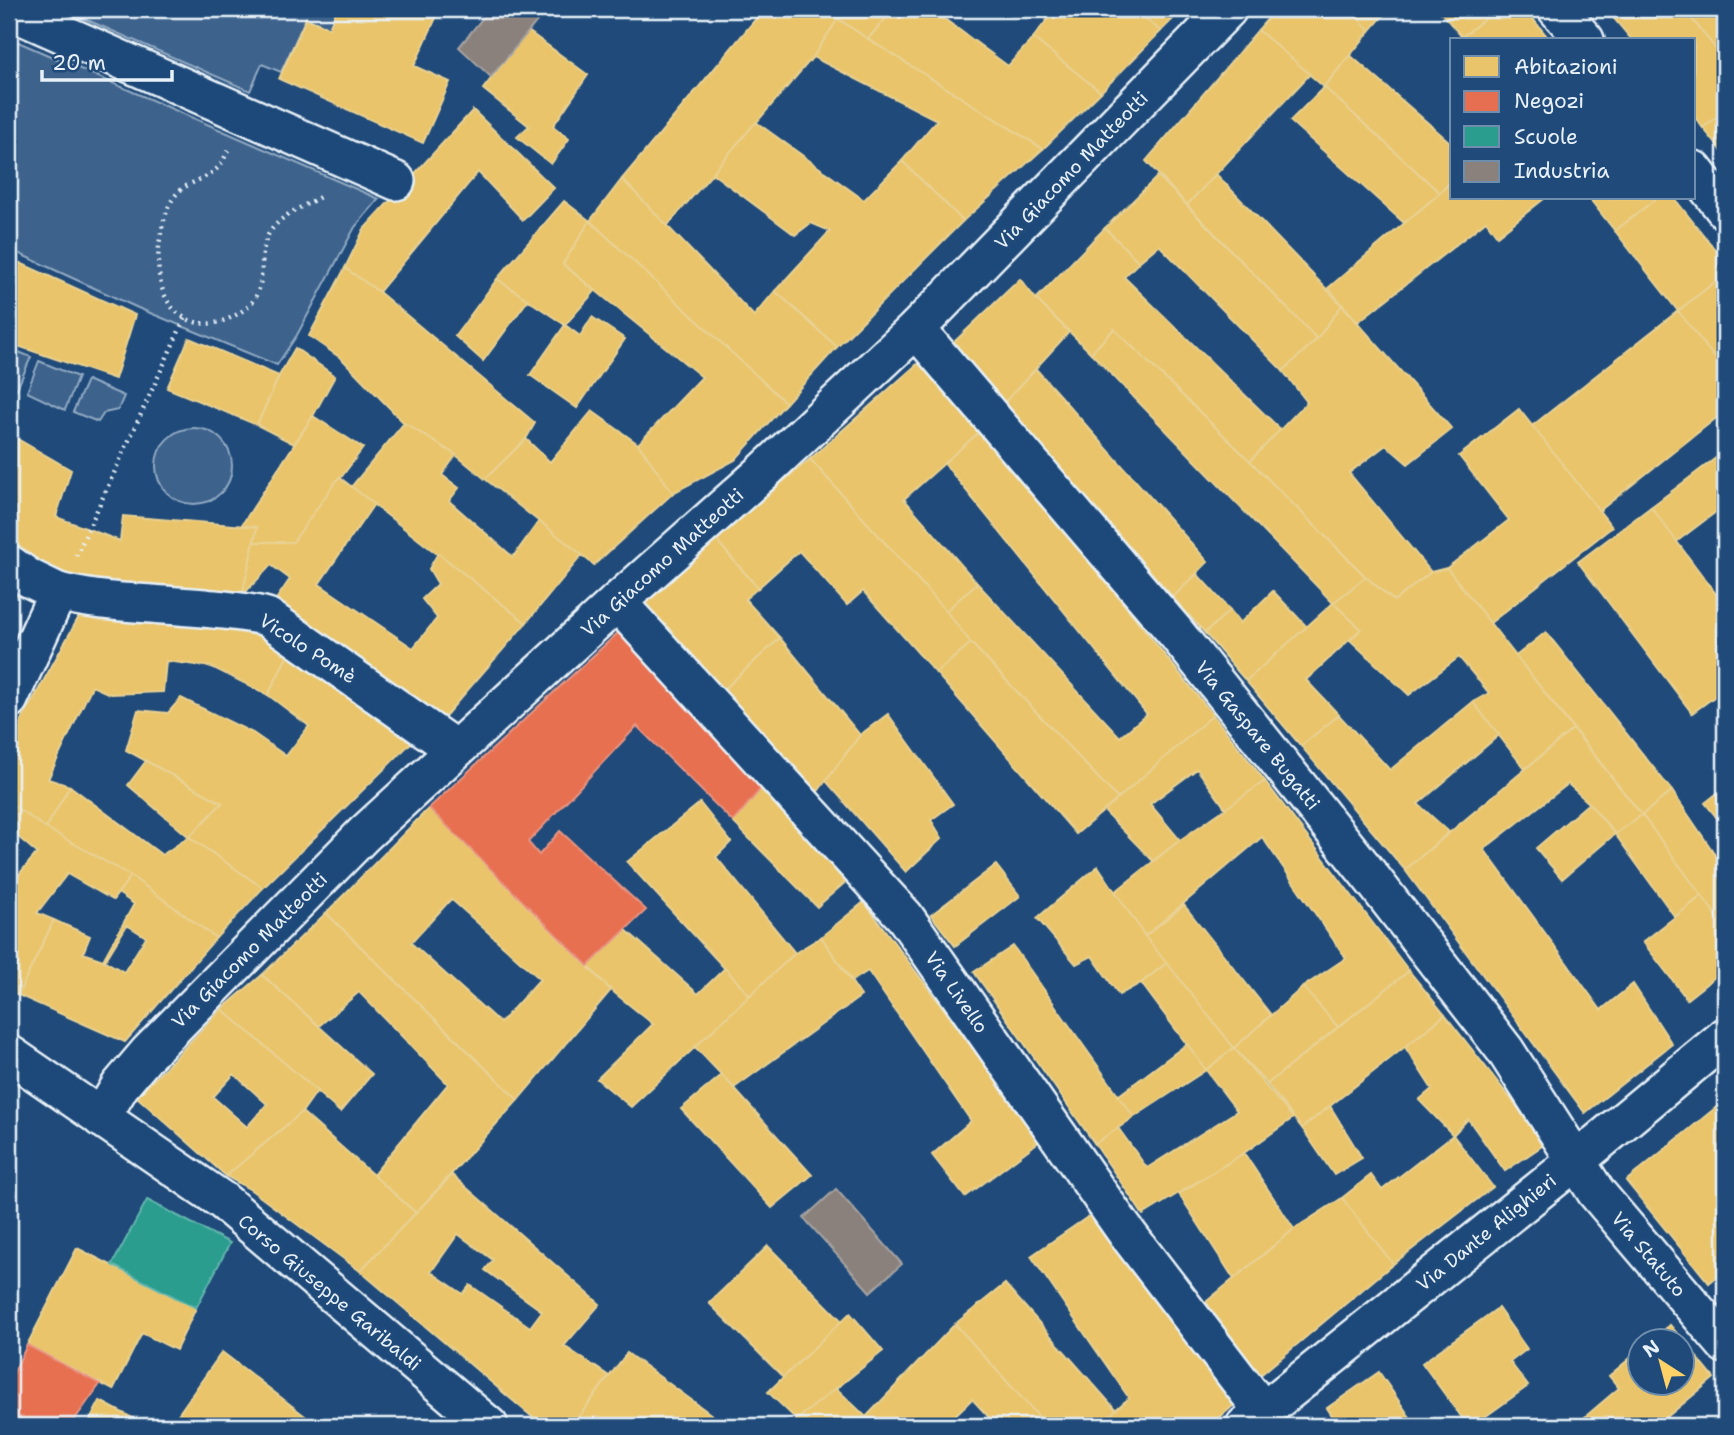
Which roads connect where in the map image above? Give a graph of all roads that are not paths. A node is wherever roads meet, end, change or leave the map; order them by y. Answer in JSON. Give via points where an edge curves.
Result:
{"nodes":[{"id":1,"x":1227,"y":9,"type":"edge"},
{"id":2,"x":1557,"y":9,"type":"edge"},
{"id":3,"x":9,"y":10,"type":"edge"},
{"id":4,"x":1583,"y":38,"type":"edge"},
{"id":5,"x":1696,"y":173,"type":"edge"},
{"id":6,"x":396,"y":181,"type":"dead end"},
{"id":7,"x":1725,"y":210,"type":"edge"},
{"id":8,"x":916,"y":329,"type":"junction"},
{"id":9,"x":9,"y":564,"type":"edge"},
{"id":10,"x":58,"y":592,"type":"junction"},
{"id":11,"x":617,"y":602,"type":"junction"},
{"id":12,"x":9,"y":699,"type":"edge"},
{"id":13,"x":455,"y":749,"type":"junction"},
{"id":14,"x":1725,"y":1037,"type":"edge"},
{"id":15,"x":9,"y":1054,"type":"edge"},
{"id":16,"x":101,"y":1118,"type":"junction"},
{"id":17,"x":1577,"y":1160,"type":"junction"},
{"id":18,"x":1725,"y":1344,"type":"edge"},
{"id":19,"x":1254,"y":1418,"type":"edge"},
{"id":20,"x":489,"y":1426,"type":"edge"}],
"edges":[{"from":1,"to":8,"type":"street","name":"Via Giacomo Matteotti"},
{"from":2,"to":4,"type":"street"},
{"from":3,"to":6,"type":"street"},
{"from":5,"to":7,"type":"street"},
{"from":8,"to":11,"type":"street","name":"Via Giacomo Matteotti"},
{"from":8,"to":17,"type":"street","name":"Via Gaspare Bugatti","via":[[1176,633],[1374,881],[1505,1050]]},
{"from":9,"to":10,"type":"street","name":"Vicolo Pomè"},
{"from":10,"to":12,"type":"street"},
{"from":10,"to":13,"type":"street","name":"Vicolo Pomè","via":[[85,599],[267,617]]},
{"from":11,"to":13,"type":"street","name":"Via Giacomo Matteotti"},
{"from":11,"to":19,"type":"street","name":"Via Livello","via":[[905,917]]},
{"from":13,"to":16,"type":"street","name":"Via Giacomo Matteotti","via":[[364,834],[148,1053]]},
{"from":14,"to":17,"type":"street","name":"Via Dante Alighieri"},
{"from":15,"to":16,"type":"street","name":"Corso Giuseppe Garibaldi"},
{"from":16,"to":20,"type":"street","name":"Corso Giuseppe Garibaldi","via":[[223,1201]]},
{"from":17,"to":18,"type":"street","name":"Via Statuto","via":[[1597,1192]]},
{"from":17,"to":19,"type":"street","name":"Via Dante Alighieri"}]}
